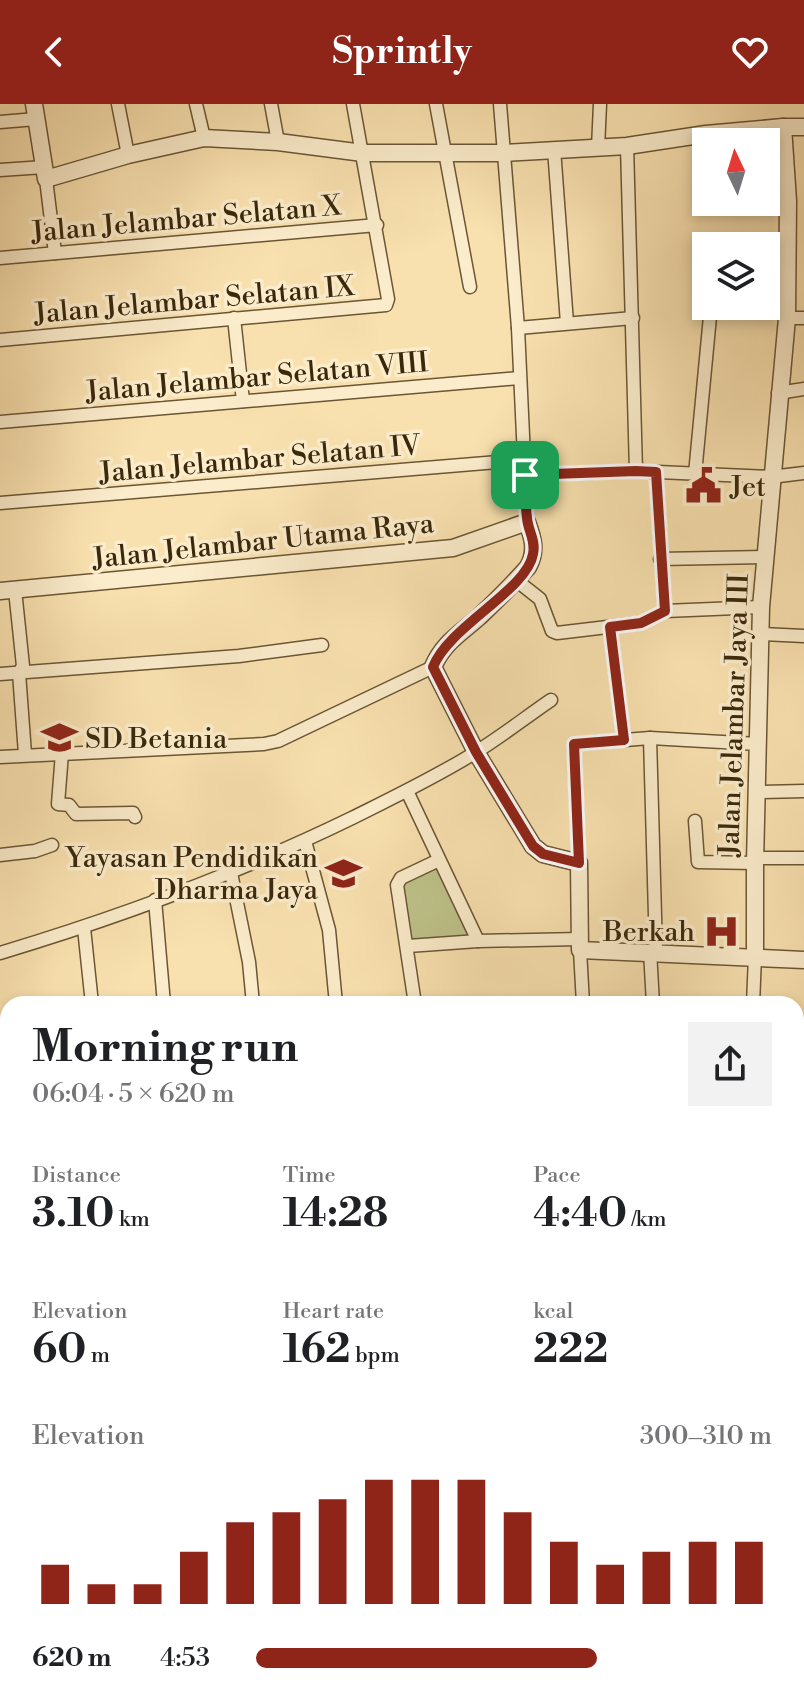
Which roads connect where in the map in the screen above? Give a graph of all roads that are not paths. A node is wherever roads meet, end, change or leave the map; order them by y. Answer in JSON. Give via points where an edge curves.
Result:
{"nodes":[{"id":1,"x":118,"y":104,"type":"edge"},
{"id":2,"x":196,"y":104,"type":"edge"},
{"id":3,"x":271,"y":104,"type":"edge"},
{"id":4,"x":353,"y":104,"type":"edge"},
{"id":5,"x":436,"y":104,"type":"edge"},
{"id":6,"x":500,"y":104,"type":"edge"},
{"id":7,"x":600,"y":104,"type":"edge"},
{"id":8,"x":35,"y":112,"type":"edge"},
{"id":9,"x":0,"y":122,"type":"edge"},
{"id":10,"x":783,"y":127,"type":"junction"},
{"id":11,"x":804,"y":127,"type":"edge"},
{"id":12,"x":204,"y":138,"type":"junction"},
{"id":13,"x":278,"y":142,"type":"junction"},
{"id":14,"x":627,"y":146,"type":"junction"},
{"id":15,"x":598,"y":148,"type":"junction"},
{"id":16,"x":554,"y":149,"type":"junction"},
{"id":17,"x":363,"y":153,"type":"junction"},
{"id":18,"x":445,"y":153,"type":"junction"},
{"id":19,"x":503,"y":153,"type":"junction"},
{"id":20,"x":128,"y":155,"type":"junction"},
{"id":21,"x":0,"y":170,"type":"edge"},
{"id":22,"x":45,"y":173,"type":"junction"},
{"id":23,"x":377,"y":225,"type":"junction"},
{"id":24,"x":55,"y":253,"type":"junction"},
{"id":25,"x":0,"y":258,"type":"edge"},
{"id":26,"x":470,"y":287,"type":"dead end"},
{"id":27,"x":234,"y":318,"type":"junction"},
{"id":28,"x":633,"y":318,"type":"junction"},
{"id":29,"x":787,"y":318,"type":"junction"},
{"id":30,"x":804,"y":318,"type":"edge"},
{"id":31,"x":710,"y":320,"type":"edge"},
{"id":32,"x":567,"y":323,"type":"junction"},
{"id":33,"x":518,"y":328,"type":"junction"},
{"id":34,"x":0,"y":340,"type":"edge"},
{"id":35,"x":519,"y":378,"type":"junction"},
{"id":36,"x":804,"y":389,"type":"edge"},
{"id":37,"x":778,"y":393,"type":"junction"},
{"id":38,"x":243,"y":401,"type":"junction"},
{"id":39,"x":0,"y":422,"type":"edge"},
{"id":40,"x":523,"y":460,"type":"junction"},
{"id":41,"x":636,"y":471,"type":"junction"},
{"id":42,"x":656,"y":472,"type":"junction"},
{"id":43,"x":804,"y":473,"type":"edge"},
{"id":44,"x":695,"y":474,"type":"junction"},
{"id":45,"x":525,"y":475,"type":"junction"},
{"id":46,"x":771,"y":477,"type":"junction"},
{"id":47,"x":0,"y":503,"type":"edge"},
{"id":48,"x":527,"y":522,"type":"junction"},
{"id":49,"x":764,"y":557,"type":"junction"},
{"id":50,"x":660,"y":559,"type":"junction"},
{"id":51,"x":516,"y":580,"type":"junction"},
{"id":52,"x":8,"y":590,"type":"edge"},
{"id":53,"x":761,"y":607,"type":"junction"},
{"id":54,"x":665,"y":611,"type":"junction"},
{"id":55,"x":610,"y":627,"type":"junction"},
{"id":56,"x":761,"y":634,"type":"junction"},
{"id":57,"x":804,"y":636,"type":"edge"},
{"id":58,"x":322,"y":645,"type":"dead end"},
{"id":59,"x":433,"y":667,"type":"junction"},
{"id":60,"x":19,"y":673,"type":"junction"},
{"id":61,"x":0,"y":674,"type":"edge"},
{"id":62,"x":551,"y":700,"type":"dead end"},
{"id":63,"x":650,"y":738,"type":"junction"},
{"id":64,"x":624,"y":740,"type":"junction"},
{"id":65,"x":758,"y":744,"type":"junction"},
{"id":66,"x":476,"y":752,"type":"junction"},
{"id":67,"x":62,"y":753,"type":"junction"},
{"id":68,"x":25,"y":754,"type":"junction"},
{"id":69,"x":0,"y":757,"type":"edge"},
{"id":70,"x":407,"y":791,"type":"junction"},
{"id":71,"x":804,"y":791,"type":"edge"},
{"id":72,"x":757,"y":792,"type":"junction"},
{"id":73,"x":135,"y":817,"type":"dead end"},
{"id":74,"x":695,"y":821,"type":"dead end"},
{"id":75,"x":305,"y":841,"type":"junction"},
{"id":76,"x":52,"y":845,"type":"dead end"},
{"id":77,"x":0,"y":855,"type":"edge"},
{"id":78,"x":804,"y":858,"type":"edge"},
{"id":79,"x":439,"y":860,"type":"junction"},
{"id":80,"x":755,"y":861,"type":"junction"},
{"id":81,"x":579,"y":863,"type":"junction"},
{"id":82,"x":231,"y":873,"type":"junction"},
{"id":83,"x":155,"y":900,"type":"junction"},
{"id":84,"x":84,"y":928,"type":"junction"},
{"id":85,"x":478,"y":941,"type":"junction"},
{"id":86,"x":580,"y":945,"type":"junction"},
{"id":87,"x":408,"y":946,"type":"junction"},
{"id":88,"x":653,"y":951,"type":"junction"},
{"id":89,"x":0,"y":953,"type":"edge"},
{"id":90,"x":755,"y":956,"type":"junction"},
{"id":91,"x":804,"y":960,"type":"edge"},
{"id":92,"x":91,"y":996,"type":"edge"},
{"id":93,"x":163,"y":996,"type":"edge"},
{"id":94,"x":252,"y":996,"type":"edge"},
{"id":95,"x":335,"y":996,"type":"edge"},
{"id":96,"x":414,"y":996,"type":"edge"},
{"id":97,"x":583,"y":996,"type":"edge"},
{"id":98,"x":653,"y":996,"type":"edge"},
{"id":99,"x":753,"y":996,"type":"edge"}],
"edges":[{"from":1,"to":20,"type":"street"},
{"from":2,"to":12,"type":"street"},
{"from":3,"to":13,"type":"street"},
{"from":4,"to":17,"type":"street"},
{"from":5,"to":18,"type":"street"},
{"from":6,"to":19,"type":"street"},
{"from":7,"to":15,"type":"street"},
{"from":8,"to":9,"type":"street"},
{"from":8,"to":22,"type":"street"},
{"from":10,"to":11,"type":"street"},
{"from":10,"to":14,"type":"street"},
{"from":10,"to":29,"type":"street","name":"Jalan Jelambar Jaya III"},
{"from":12,"to":13,"type":"street"},
{"from":12,"to":20,"type":"street"},
{"from":13,"to":17,"type":"street"},
{"from":14,"to":15,"type":"street"},
{"from":14,"to":28,"type":"street"},
{"from":15,"to":16,"type":"street"},
{"from":16,"to":19,"type":"street"},
{"from":16,"to":32,"type":"street"},
{"from":17,"to":18,"type":"street"},
{"from":17,"to":23,"type":"street"},
{"from":18,"to":19,"type":"street"},
{"from":18,"to":26,"type":"street"},
{"from":19,"to":33,"type":"street"},
{"from":20,"to":22,"type":"street"},
{"from":21,"to":22,"type":"street"},
{"from":22,"to":24,"type":"street"},
{"from":23,"to":24,"type":"street","name":"Jalan Jelambar Selatan X"},
{"from":23,"to":27,"type":"street","name":"Jalan Jelambar Selatan IX","via":[[388,299],[383,307]]},
{"from":24,"to":25,"type":"street","name":"Jalan Jelambar Selatan X"},
{"from":27,"to":34,"type":"street","name":"Jalan Jelambar Selatan IX"},
{"from":27,"to":38,"type":"street"},
{"from":28,"to":32,"type":"street"},
{"from":28,"to":41,"type":"street"},
{"from":29,"to":30,"type":"street"},
{"from":29,"to":37,"type":"street","name":"Jalan Jelambar Jaya III"},
{"from":31,"to":44,"type":"street"},
{"from":32,"to":33,"type":"street"},
{"from":33,"to":35,"type":"street"},
{"from":35,"to":38,"type":"street","name":"Jalan Jelambar Selatan VIII"},
{"from":35,"to":40,"type":"street"},
{"from":36,"to":37,"type":"street"},
{"from":37,"to":46,"type":"street","name":"Jalan Jelambar Jaya III"},
{"from":38,"to":39,"type":"street","name":"Jalan Jelambar Selatan VIII"},
{"from":40,"to":45,"type":"street"},
{"from":40,"to":47,"type":"street","name":"Jalan Jelambar Selatan IV"},
{"from":41,"to":42,"type":"street"},
{"from":41,"to":45,"type":"street"},
{"from":42,"to":44,"type":"street"},
{"from":42,"to":50,"type":"street"},
{"from":43,"to":46,"type":"street"},
{"from":44,"to":46,"type":"street"},
{"from":45,"to":48,"type":"street"},
{"from":46,"to":49,"type":"street","name":"Jalan Jelambar Jaya III"},
{"from":48,"to":51,"type":"street","via":[[533,559]]},
{"from":48,"to":52,"type":"street","name":"Jalan Jelambar Utama Raya","via":[[453,548]]},
{"from":49,"to":50,"type":"street"},
{"from":49,"to":53,"type":"street","name":"Jalan Jelambar Jaya III"},
{"from":50,"to":54,"type":"street"},
{"from":51,"to":55,"type":"street","via":[[540,599],[554,632]]},
{"from":51,"to":59,"type":"street","via":[[443,647]]},
{"from":52,"to":60,"type":"street","via":[[23,666]]},
{"from":53,"to":54,"type":"street"},
{"from":53,"to":56,"type":"street","name":"Jalan Jelambar Jaya III"},
{"from":54,"to":55,"type":"street","via":[[641,623]]},
{"from":55,"to":64,"type":"street"},
{"from":56,"to":57,"type":"street"},
{"from":56,"to":65,"type":"street","name":"Jalan Jelambar Jaya III"},
{"from":58,"to":60,"type":"street"},
{"from":59,"to":66,"type":"street"},
{"from":59,"to":67,"type":"street","via":[[278,741]]},
{"from":60,"to":61,"type":"street"},
{"from":60,"to":68,"type":"street"},
{"from":62,"to":66,"type":"street"},
{"from":63,"to":64,"type":"street"},
{"from":63,"to":65,"type":"street"},
{"from":63,"to":88,"type":"street"},
{"from":64,"to":81,"type":"street","via":[[578,742],[572,750]]},
{"from":65,"to":72,"type":"street","name":"Jalan Jelambar Jaya III"},
{"from":66,"to":70,"type":"street"},
{"from":66,"to":81,"type":"street","via":[[537,850]]},
{"from":67,"to":68,"type":"street"},
{"from":67,"to":73,"type":"street","via":[[59,804],[69,805],[76,814]]},
{"from":68,"to":69,"type":"street"},
{"from":70,"to":75,"type":"street"},
{"from":70,"to":79,"type":"street"},
{"from":71,"to":72,"type":"street"},
{"from":72,"to":80,"type":"street","name":"Jalan Jelambar Jaya III"},
{"from":74,"to":80,"type":"street","via":[[698,862]]},
{"from":75,"to":82,"type":"street"},
{"from":75,"to":95,"type":"street","via":[[329,930]]},
{"from":76,"to":77,"type":"street"},
{"from":78,"to":80,"type":"street"},
{"from":79,"to":85,"type":"street"},
{"from":79,"to":87,"type":"street","via":[[398,881]]},
{"from":80,"to":90,"type":"street","name":"Jalan Jelambar Jaya III"},
{"from":81,"to":86,"type":"street"},
{"from":82,"to":83,"type":"street"},
{"from":82,"to":94,"type":"street"},
{"from":83,"to":84,"type":"street"},
{"from":83,"to":93,"type":"street"},
{"from":84,"to":89,"type":"street"},
{"from":84,"to":92,"type":"street"},
{"from":85,"to":86,"type":"street"},
{"from":85,"to":87,"type":"street"},
{"from":86,"to":88,"type":"street"},
{"from":86,"to":97,"type":"street"},
{"from":87,"to":96,"type":"street"},
{"from":88,"to":90,"type":"street"},
{"from":88,"to":98,"type":"street"},
{"from":90,"to":91,"type":"street"},
{"from":90,"to":99,"type":"street"}]}
